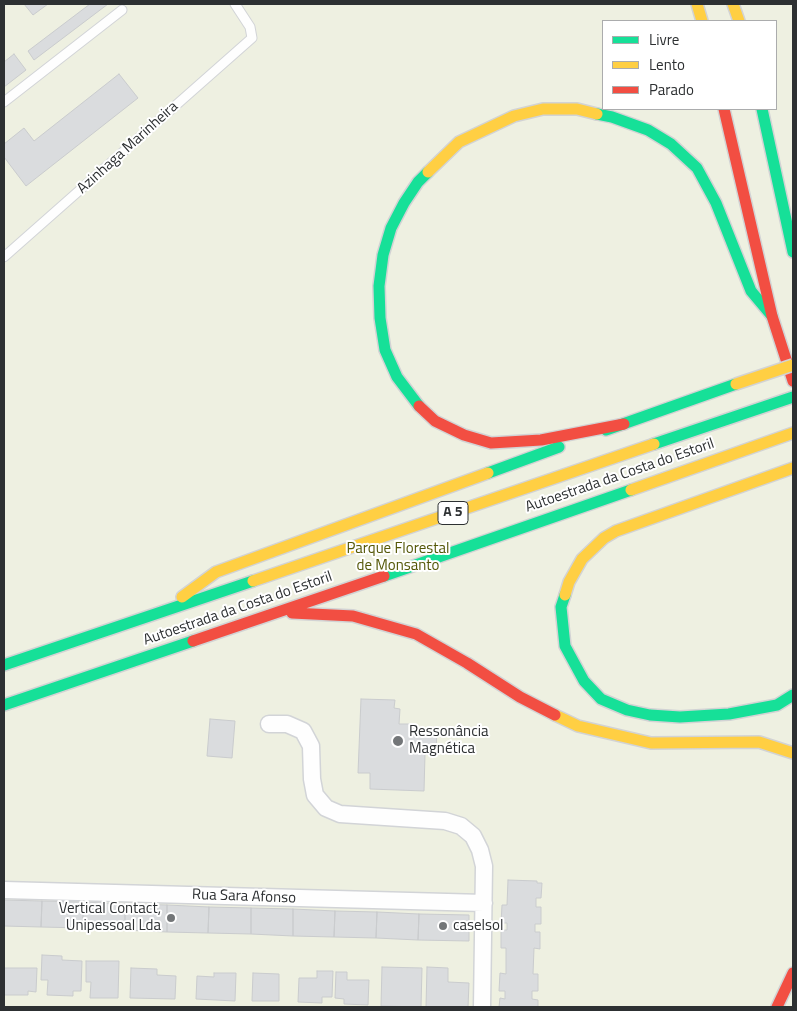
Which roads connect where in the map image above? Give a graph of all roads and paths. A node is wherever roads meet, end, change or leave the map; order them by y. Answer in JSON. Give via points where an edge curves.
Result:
{"nodes":[{"id":1,"x":235,"y":4,"type":"edge"},
{"id":2,"x":697,"y":4,"type":"edge"},
{"id":3,"x":733,"y":4,"type":"edge"},
{"id":4,"x":122,"y":10,"type":"dead end"},
{"id":5,"x":702,"y":20,"type":"edge"},
{"id":6,"x":739,"y":20,"type":"edge"},
{"id":7,"x":4,"y":102,"type":"edge"},
{"id":8,"x":724,"y":110,"type":"edge"},
{"id":9,"x":762,"y":110,"type":"edge"},
{"id":10,"x":793,"y":252,"type":"edge"},
{"id":11,"x":4,"y":257,"type":"edge"},
{"id":12,"x":772,"y":316,"type":"junction"},
{"id":13,"x":793,"y":365,"type":"edge"},
{"id":14,"x":793,"y":381,"type":"edge"},
{"id":15,"x":793,"y":397,"type":"edge"},
{"id":16,"x":624,"y":424,"type":"junction"},
{"id":17,"x":793,"y":433,"type":"edge"},
{"id":18,"x":793,"y":468,"type":"edge"},
{"id":19,"x":161,"y":612,"type":"junction"},
{"id":20,"x":278,"y":612,"type":"junction"},
{"id":21,"x":4,"y":665,"type":"edge"},
{"id":22,"x":793,"y":695,"type":"edge"},
{"id":23,"x":4,"y":704,"type":"edge"},
{"id":24,"x":269,"y":724,"type":"dead end"},
{"id":25,"x":793,"y":753,"type":"edge"},
{"id":26,"x":4,"y":890,"type":"edge"},
{"id":27,"x":484,"y":903,"type":"junction"},
{"id":28,"x":793,"y":973,"type":"edge"},
{"id":29,"x":482,"y":1007,"type":"edge"},
{"id":30,"x":777,"y":1007,"type":"edge"}],
"edges":[{"from":1,"to":11,"type":"lane","name":"Azinhaga Marinheira","via":[[250,26],[252,38]]},
{"from":2,"to":5,"type":"main road"},
{"from":3,"to":6,"type":"main road"},
{"from":4,"to":7,"type":"lane"},
{"from":8,"to":12,"type":"main road"},
{"from":9,"to":10,"type":"main road"},
{"from":12,"to":14,"type":"main road"},
{"from":12,"to":16,"type":"main road","via":[[751,291],[716,203],[697,168],[671,144],[648,130],[577,109],[543,109],[514,116],[459,142],[418,182],[404,203],[391,228],[383,256],[379,286],[380,318],[385,350],[397,377],[414,401],[435,421],[464,435],[492,443],[541,440]]},
{"from":13,"to":16,"type":"main road","bridge":true},
{"from":15,"to":19,"type":"main road","name":"Autoestrada da Costa do Estoril","number":"A 5"},
{"from":16,"to":19,"type":"main road","via":[[216,572]]},
{"from":17,"to":20,"type":"main road","name":"Autoestrada da Costa do Estoril","number":"A 5"},
{"from":18,"to":22,"type":"main road","via":[[604,538],[582,559],[569,582],[561,607],[565,646],[584,681],[602,699],[626,710],[680,717],[729,714],[777,705]]},
{"from":19,"to":21,"type":"main road","name":"Autoestrada da Costa do Estoril","number":"A 5"},
{"from":20,"to":23,"type":"main road","name":"Autoestrada da Costa do Estoril","number":"A 5"},
{"from":20,"to":25,"type":"main road","via":[[353,616],[416,634],[520,697],[578,726],[651,743],[759,742]]},
{"from":24,"to":27,"type":"street","via":[[287,724],[303,731],[311,746],[315,794],[326,808],[340,814],[445,821],[461,826],[473,836],[480,850],[484,866]]},
{"from":26,"to":27,"type":"street","name":"Rua Sara Afonso"},
{"from":27,"to":29,"type":"street"},
{"from":28,"to":30,"type":"main road"}]}
